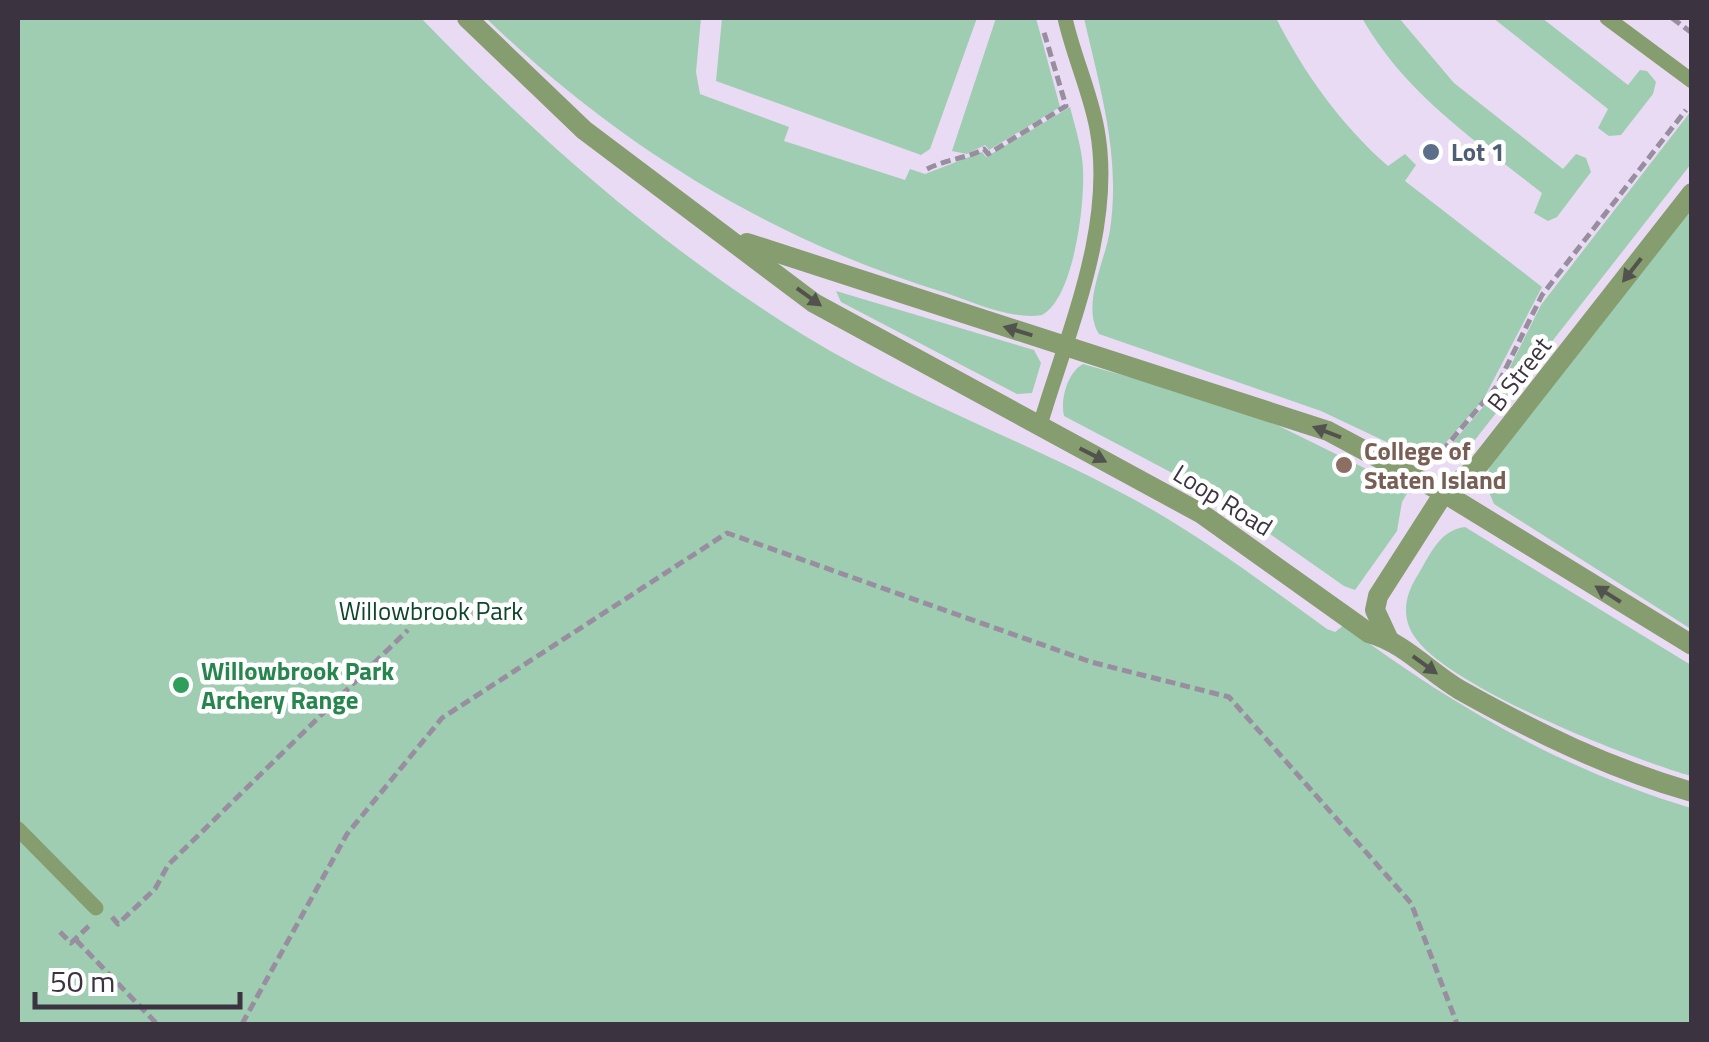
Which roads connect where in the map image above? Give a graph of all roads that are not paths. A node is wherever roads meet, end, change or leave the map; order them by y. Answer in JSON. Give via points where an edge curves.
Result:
{"nodes":[{"id":1,"x":466,"y":18,"type":"edge"},
{"id":2,"x":1065,"y":18,"type":"edge"},
{"id":3,"x":1607,"y":18,"type":"edge"},
{"id":4,"x":1692,"y":81,"type":"edge"},
{"id":5,"x":1692,"y":193,"type":"edge"},
{"id":6,"x":732,"y":238,"type":"junction"},
{"id":7,"x":1065,"y":345,"type":"junction"},
{"id":8,"x":1041,"y":422,"type":"junction"},
{"id":9,"x":1444,"y":493,"type":"junction"},
{"id":10,"x":1388,"y":638,"type":"junction"},
{"id":11,"x":1692,"y":644,"type":"edge"},
{"id":12,"x":1692,"y":792,"type":"edge"},
{"id":13,"x":18,"y":829,"type":"edge"},
{"id":14,"x":96,"y":908,"type":"dead end"}],
"edges":[{"from":1,"to":6,"type":"street","name":"Loop Road","via":[[584,130]]},
{"from":2,"to":7,"type":"lane","via":[[1097,130],[1100,198]]},
{"from":3,"to":4,"type":"lane"},
{"from":5,"to":9,"type":"street","name":"B Street","one_way":true,"via":[[1478,466]]},
{"from":7,"to":6,"type":"street","name":"Loop Road","one_way":true},
{"from":6,"to":8,"type":"street","name":"Loop Road","one_way":true,"via":[[814,302]]},
{"from":7,"to":8,"type":"lane"},
{"from":9,"to":7,"type":"street","name":"Loop Road","one_way":true,"via":[[1328,431]]},
{"from":8,"to":10,"type":"street","name":"Loop Road","one_way":true,"via":[[1202,514],[1370,633]]},
{"from":9,"to":10,"type":"street","name":"B Street","via":[[1378,596],[1375,610]]},
{"from":11,"to":9,"type":"street","name":"Loop Road","one_way":true},
{"from":10,"to":12,"type":"street","name":"Loop Road","one_way":true,"via":[[1454,686],[1570,750]]},
{"from":13,"to":14,"type":"lane"}]}
